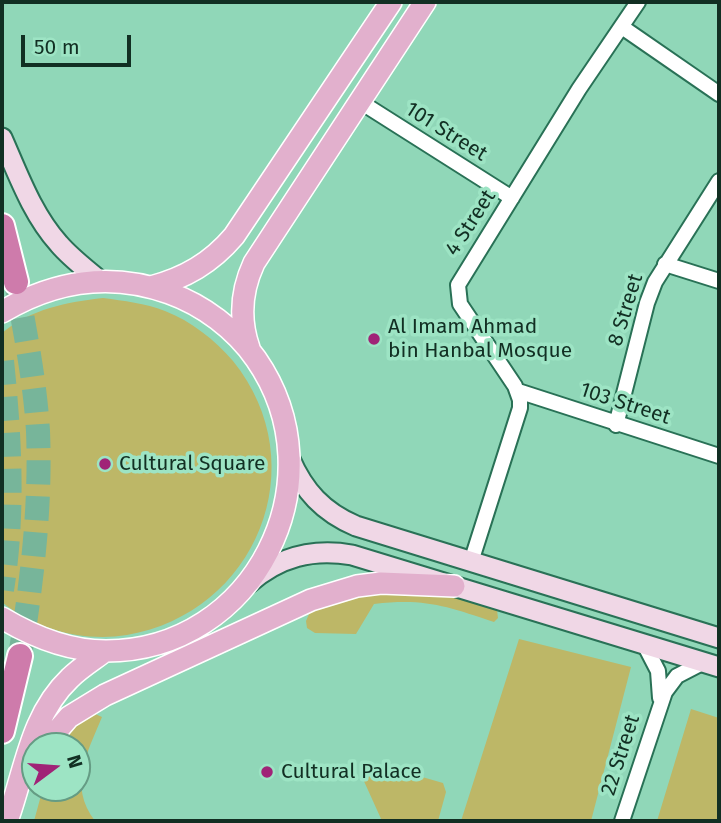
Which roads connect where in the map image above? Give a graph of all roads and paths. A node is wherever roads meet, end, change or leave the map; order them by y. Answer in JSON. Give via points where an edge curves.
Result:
{"nodes":[{"id":1,"x":391,"y":2,"type":"edge"},
{"id":2,"x":425,"y":2,"type":"edge"},
{"id":3,"x":638,"y":2,"type":"edge"},
{"id":4,"x":622,"y":27,"type":"junction"},
{"id":5,"x":719,"y":94,"type":"edge"},
{"id":6,"x":359,"y":101,"type":"junction"},
{"id":7,"x":2,"y":138,"type":"edge"},
{"id":8,"x":719,"y":181,"type":"edge"},
{"id":9,"x":512,"y":198,"type":"junction"},
{"id":10,"x":2,"y":226,"type":"edge"},
{"id":11,"x":665,"y":264,"type":"junction"},
{"id":12,"x":100,"y":281,"type":"junction"},
{"id":13,"x":719,"y":281,"type":"edge"},
{"id":14,"x":16,"y":282,"type":"tunnel mouth"},
{"id":15,"x":151,"y":287,"type":"junction"},
{"id":16,"x":2,"y":312,"type":"edge"},
{"id":17,"x":249,"y":350,"type":"junction"},
{"id":18,"x":518,"y":391,"type":"junction"},
{"id":19,"x":616,"y":425,"type":"junction"},
{"id":20,"x":719,"y":456,"type":"edge"},
{"id":21,"x":290,"y":459,"type":"junction"},
{"id":22,"x":471,"y":562,"type":"junction"},
{"id":23,"x":248,"y":584,"type":"junction"},
{"id":24,"x":454,"y":586,"type":"junction"},
{"id":25,"x":2,"y":618,"type":"edge"},
{"id":26,"x":719,"y":638,"type":"edge"},
{"id":27,"x":644,"y":644,"type":"junction"},
{"id":28,"x":105,"y":651,"type":"junction"},
{"id":29,"x":20,"y":656,"type":"tunnel mouth"},
{"id":30,"x":712,"y":665,"type":"edge"},
{"id":31,"x":660,"y":701,"type":"junction"},
{"id":32,"x":2,"y":731,"type":"edge"},
{"id":33,"x":56,"y":732,"type":"edge"},
{"id":34,"x":21,"y":784,"type":"edge"},
{"id":35,"x":17,"y":791,"type":"junction"},
{"id":36,"x":7,"y":821,"type":"edge"},
{"id":37,"x":622,"y":821,"type":"edge"}],
"edges":[{"from":1,"to":15,"type":"main road","via":[[234,236],[197,269]]},
{"from":2,"to":6,"type":"main road"},
{"from":3,"to":4,"type":"street","name":"4 Street"},
{"from":4,"to":5,"type":"street"},
{"from":4,"to":9,"type":"street","name":"4 Street"},
{"from":6,"to":9,"type":"street","name":"101 Street"},
{"from":6,"to":17,"type":"main road","via":[[248,275],[242,313]]},
{"from":7,"to":12,"type":"main road","via":[[48,231]]},
{"from":8,"to":11,"type":"street","name":"8 Street"},
{"from":9,"to":18,"type":"street","name":"4 Street","via":[[460,278],[457,291],[460,304]]},
{"from":10,"to":14,"type":"highway"},
{"from":11,"to":13,"type":"street"},
{"from":11,"to":19,"type":"street","name":"8 Street","via":[[647,303]]},
{"from":12,"to":15,"type":"main road"},
{"from":12,"to":16,"type":"main road","via":[[46,290]]},
{"from":15,"to":17,"type":"main road","via":[[205,310]]},
{"from":17,"to":21,"type":"main road","via":[[272,386]]},
{"from":18,"to":19,"type":"street","name":"103 Street"},
{"from":18,"to":22,"type":"street","via":[[520,408]]},
{"from":19,"to":20,"type":"street","name":"103 Street"},
{"from":21,"to":22,"type":"main road","via":[[315,500],[341,520]]},
{"from":21,"to":23,"type":"main road","via":[[285,510],[276,537]]},
{"from":22,"to":26,"type":"main road"},
{"from":23,"to":24,"type":"main road","via":[[288,558],[320,552],[352,555]]},
{"from":23,"to":28,"type":"main road","via":[[229,604],[184,634],[132,649]]},
{"from":24,"to":27,"type":"main road"},
{"from":24,"to":33,"type":"main road","via":[[381,583],[311,600],[105,695],[69,717]]},
{"from":25,"to":28,"type":"main road","via":[[30,635],[67,647]]},
{"from":27,"to":30,"type":"main road"},
{"from":27,"to":31,"type":"street","name":"22 Street","via":[[658,671]]},
{"from":28,"to":35,"type":"main road","via":[[71,676],[43,713]]},
{"from":29,"to":32,"type":"highway"},
{"from":30,"to":31,"type":"street","name":"22 Street","via":[[677,676]]},
{"from":31,"to":37,"type":"street","name":"22 Street"},
{"from":34,"to":35,"type":"main road"},
{"from":35,"to":36,"type":"main road"}]}
